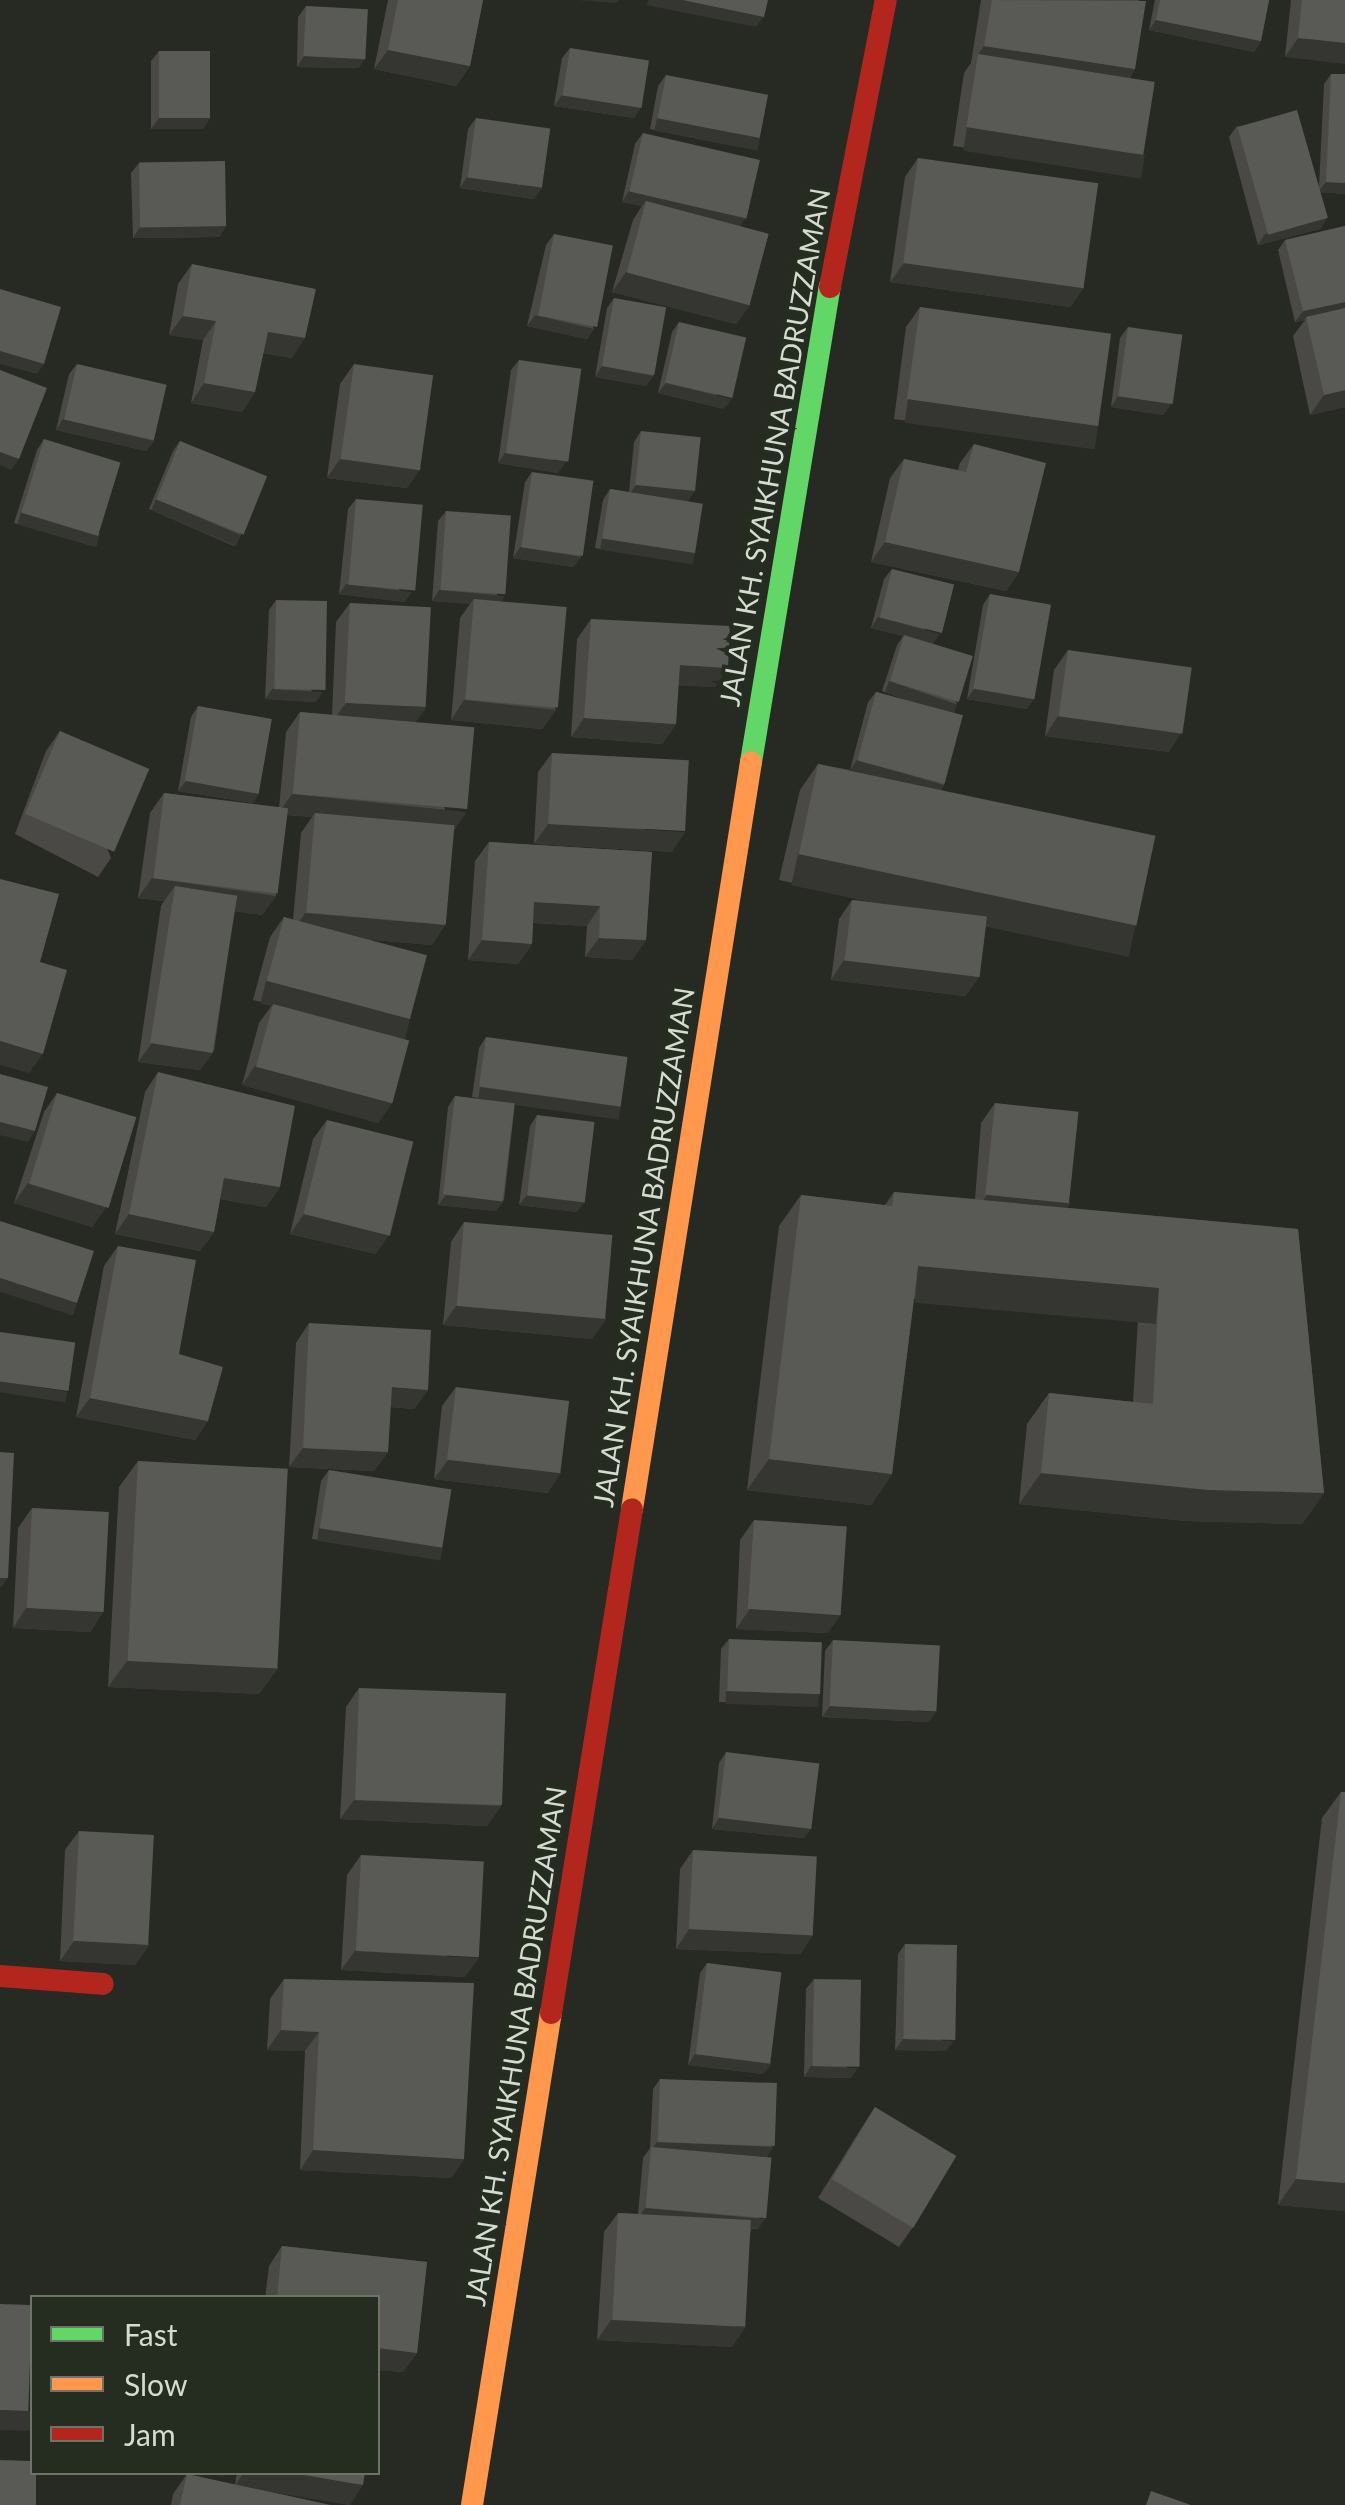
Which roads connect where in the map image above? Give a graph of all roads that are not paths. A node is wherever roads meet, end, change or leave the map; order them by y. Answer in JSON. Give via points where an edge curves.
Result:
{"nodes":[{"id":1,"x":886,"y":0,"type":"edge"},
{"id":2,"x":0,"y":1976,"type":"edge"},
{"id":3,"x":103,"y":1984,"type":"dead end"},
{"id":4,"x":472,"y":2505,"type":"edge"}],
"edges":[{"from":1,"to":4,"type":"main road","name":"JALAN KH. SYAIKHUNA BADRUZZAMAN","via":[[816,358]]},
{"from":2,"to":3,"type":"main road"}]}
